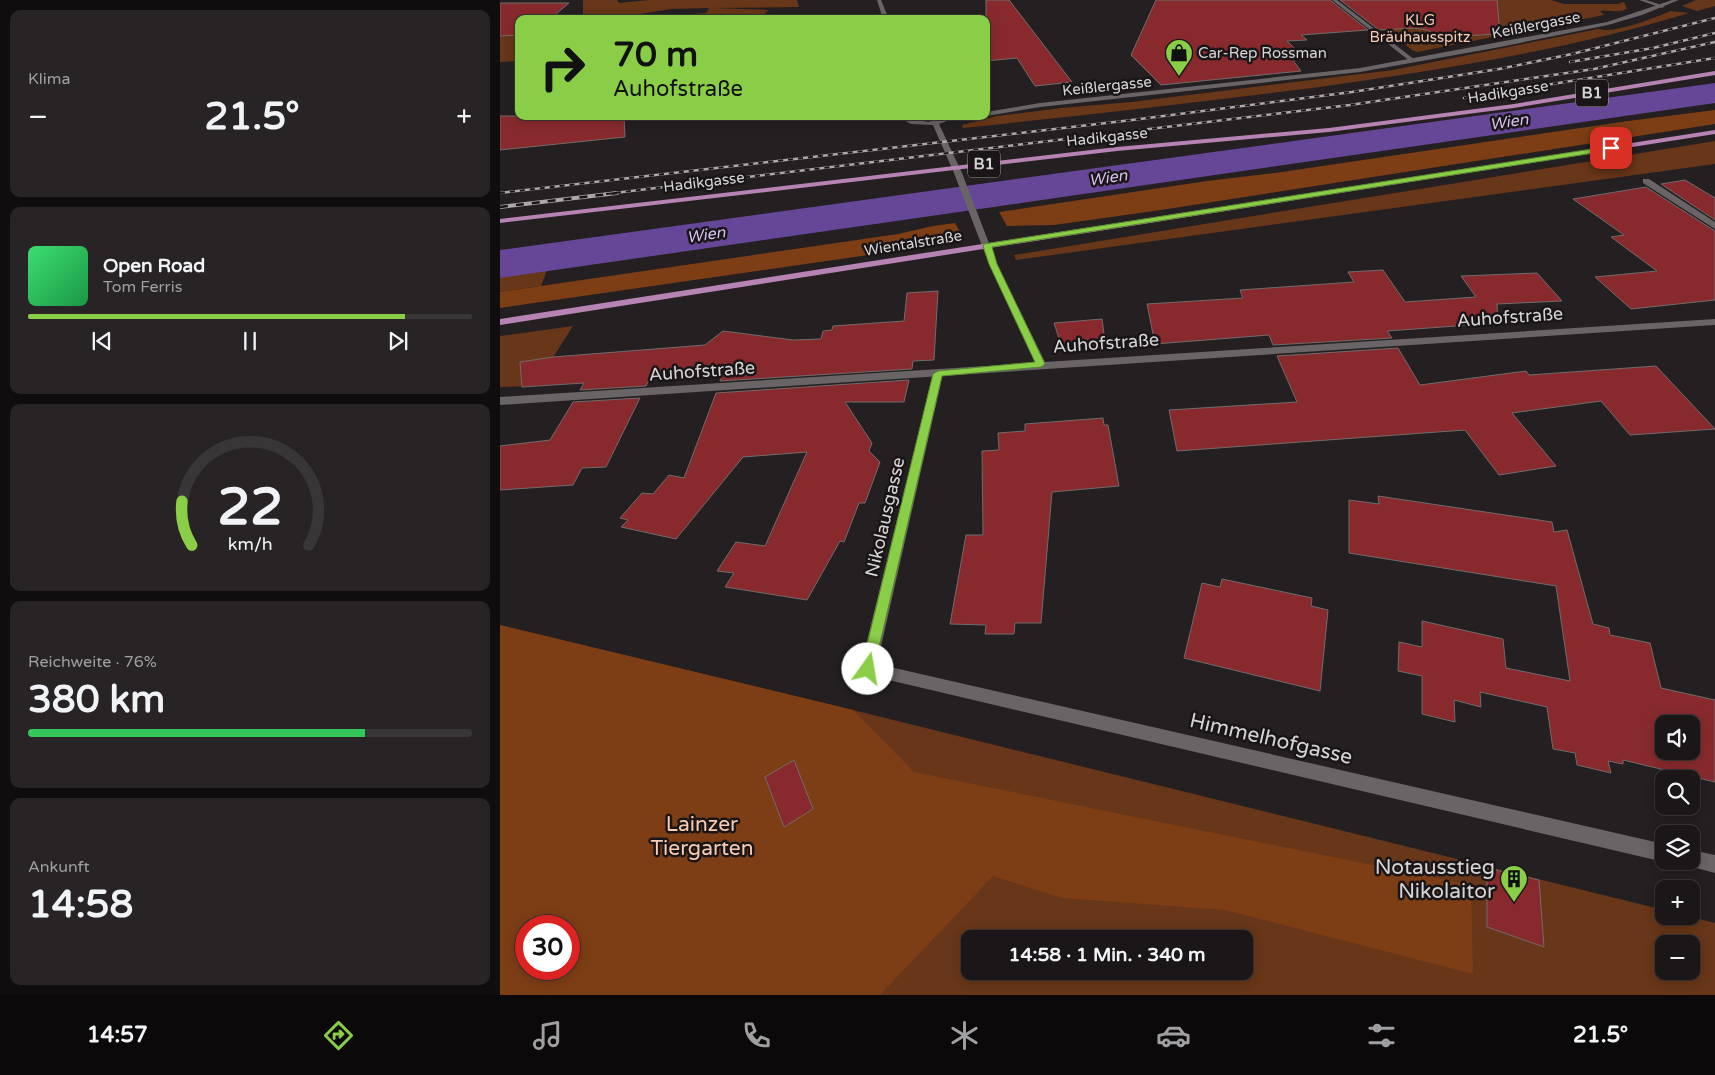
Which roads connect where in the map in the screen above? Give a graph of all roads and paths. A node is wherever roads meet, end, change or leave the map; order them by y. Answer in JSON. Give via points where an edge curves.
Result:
{"nodes":[{"id":1,"x":879,"y":0,"type":"edge"},
{"id":2,"x":1334,"y":0,"type":"edge"},
{"id":3,"x":1641,"y":0,"type":"edge"},
{"id":4,"x":1677,"y":0,"type":"edge"},
{"id":5,"x":1662,"y":6,"type":"junction"},
{"id":6,"x":881,"y":8,"type":"junction"},
{"id":7,"x":880,"y":15,"type":"edge"},
{"id":8,"x":884,"y":15,"type":"edge"},
{"id":9,"x":1413,"y":61,"type":"junction"},
{"id":10,"x":1715,"y":74,"type":"edge"},
{"id":11,"x":1040,"y":105,"type":"junction"},
{"id":12,"x":990,"y":106,"type":"edge"},
{"id":13,"x":990,"y":113,"type":"edge"},
{"id":14,"x":909,"y":120,"type":"edge"},
{"id":15,"x":944,"y":120,"type":"edge"},
{"id":16,"x":935,"y":123,"type":"junction"},
{"id":17,"x":1715,"y":132,"type":"edge"},
{"id":18,"x":1646,"y":181,"type":"dead end"},
{"id":19,"x":500,"y":221,"type":"edge"},
{"id":20,"x":1715,"y":226,"type":"edge"},
{"id":21,"x":987,"y":246,"type":"junction"},
{"id":22,"x":500,"y":322,"type":"edge"},
{"id":23,"x":1715,"y":322,"type":"edge"},
{"id":24,"x":1041,"y":364,"type":"junction"},
{"id":25,"x":938,"y":374,"type":"junction"},
{"id":26,"x":500,"y":401,"type":"edge"},
{"id":27,"x":868,"y":669,"type":"joint"},
{"id":28,"x":1655,"y":850,"type":"edge"},
{"id":29,"x":1700,"y":861,"type":"edge"},
{"id":30,"x":1715,"y":864,"type":"edge"}],
"edges":[{"from":1,"to":6,"type":"street"},
{"from":2,"to":9,"type":"street"},
{"from":3,"to":5,"type":"street"},
{"from":4,"to":5,"type":"street","name":"Keißlergasse"},
{"from":5,"to":9,"type":"street","name":"Keißlergasse","via":[[1608,23]]},
{"from":6,"to":7,"type":"street"},
{"from":6,"to":8,"type":"street"},
{"from":9,"to":11,"type":"street","name":"Keißlergasse","via":[[1331,74]]},
{"from":10,"to":19,"type":"main road","name":"Hadikgasse","number":"B1","via":[[1329,130],[1117,149]]},
{"from":11,"to":12,"type":"street","name":"Keißlergasse"},
{"from":11,"to":13,"type":"street","name":"Keißlergasse"},
{"from":14,"to":16,"type":"street"},
{"from":15,"to":16,"type":"street"},
{"from":16,"to":21,"type":"street"},
{"from":17,"to":21,"type":"main road","name":"Wientalstraße"},
{"from":18,"to":20,"type":"street"},
{"from":21,"to":22,"type":"main road","name":"Wientalstraße"},
{"from":21,"to":24,"type":"street"},
{"from":23,"to":24,"type":"street","name":"Auhofstraße"},
{"from":24,"to":25,"type":"street","name":"Auhofstraße"},
{"from":25,"to":26,"type":"street","name":"Auhofstraße"},
{"from":25,"to":27,"type":"street","name":"Nikolausgasse"},
{"from":27,"to":28,"type":"street","name":"Himmelhofgasse"},
{"from":29,"to":30,"type":"street"}]}
